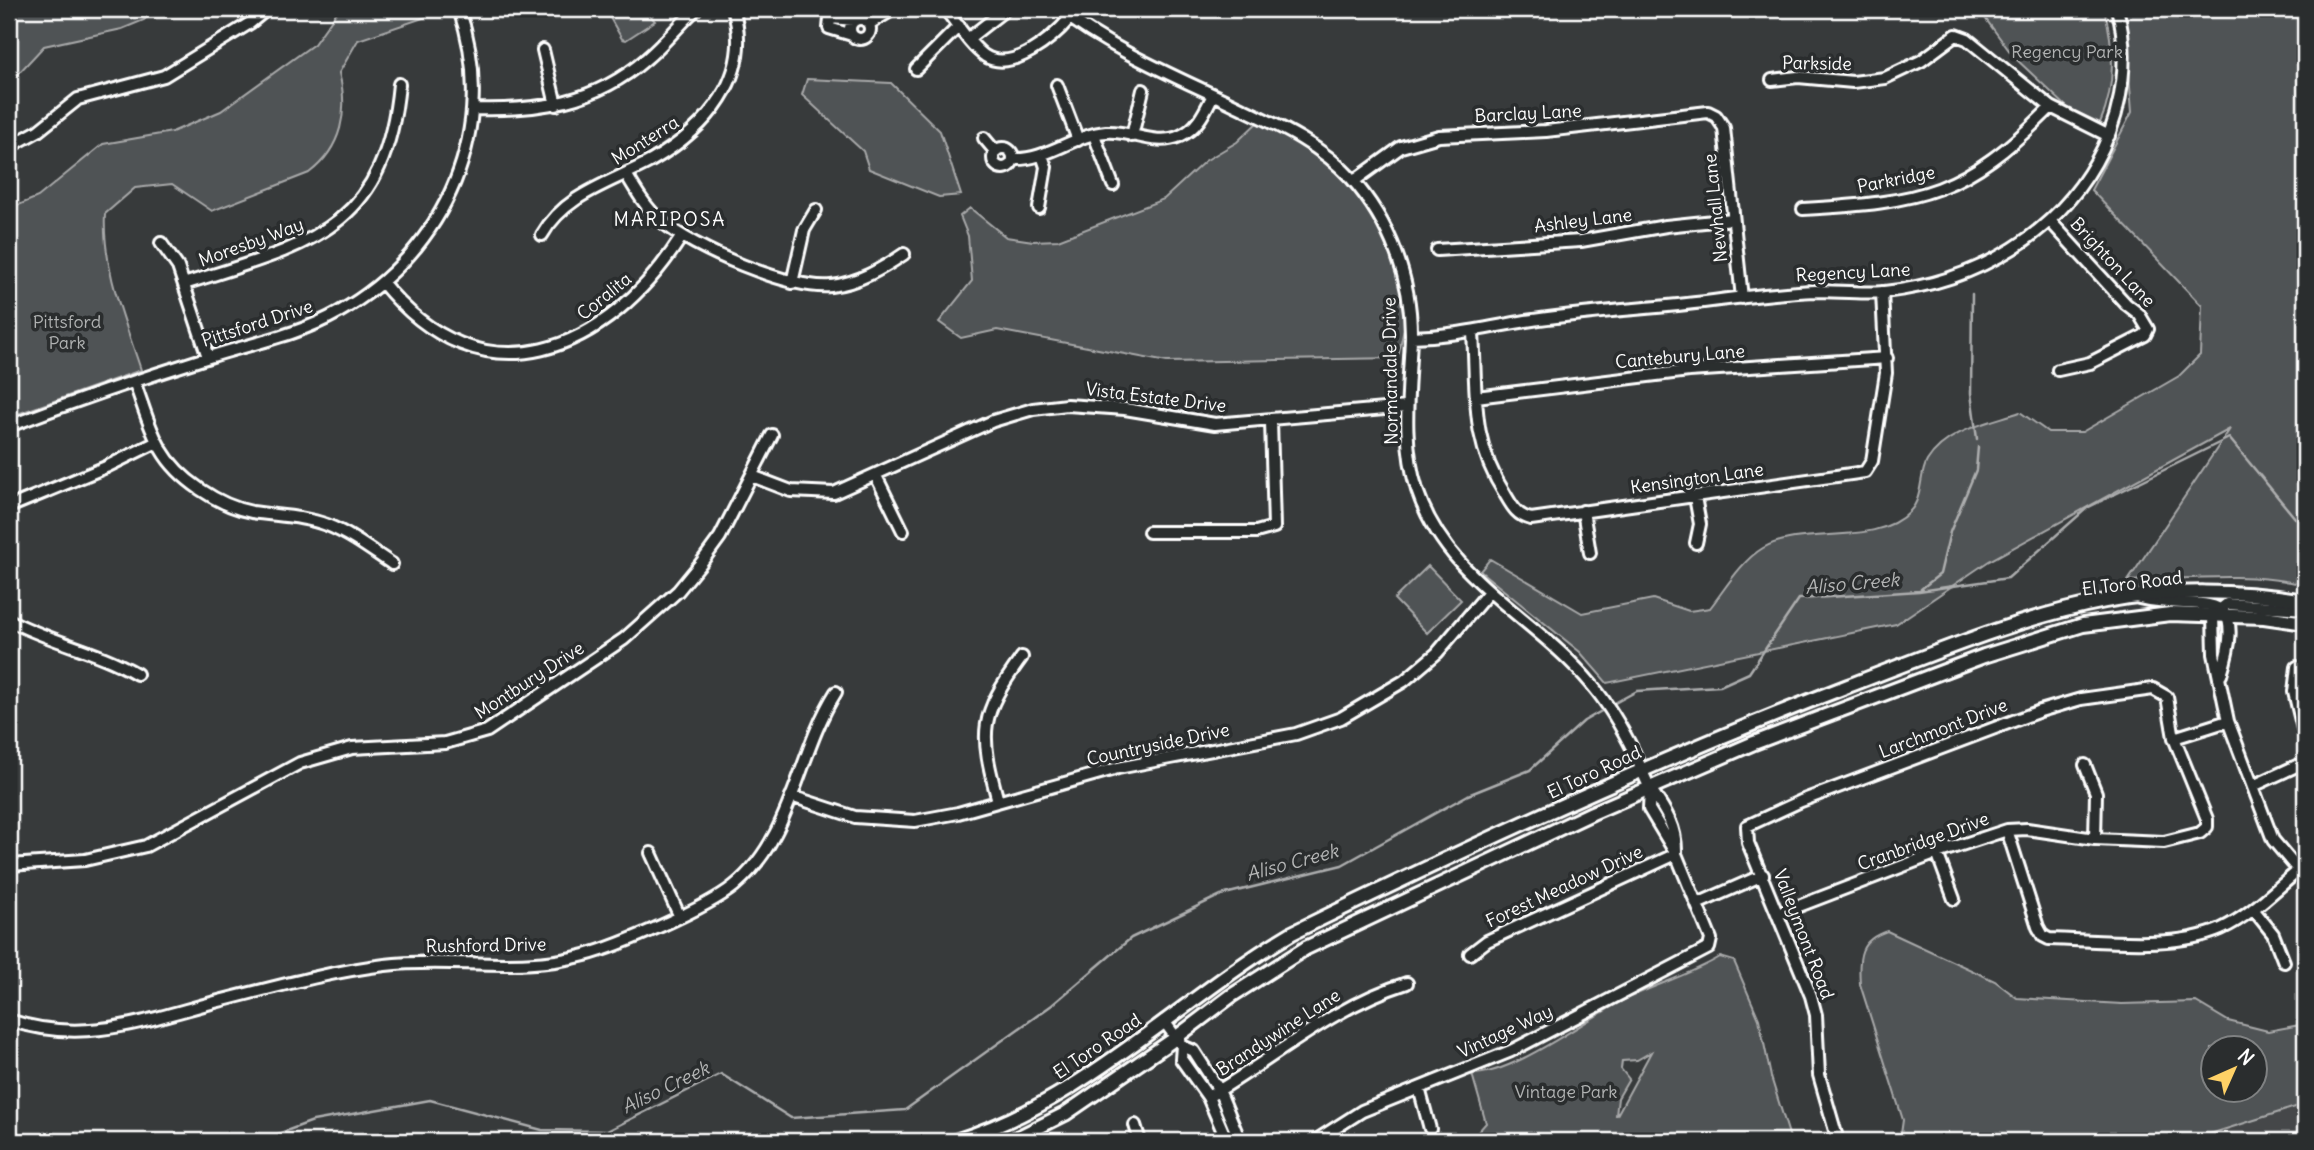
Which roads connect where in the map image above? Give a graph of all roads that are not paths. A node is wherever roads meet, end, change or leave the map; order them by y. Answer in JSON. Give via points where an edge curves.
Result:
{"nodes":[{"id":1,"x":267,"y":9,"type":"edge"},
{"id":2,"x":459,"y":9,"type":"edge"},
{"id":3,"x":696,"y":9,"type":"edge"},
{"id":4,"x":733,"y":9,"type":"edge"},
{"id":5,"x":894,"y":9,"type":"edge"},
{"id":6,"x":945,"y":9,"type":"edge"},
{"id":7,"x":1006,"y":9,"type":"edge"},
{"id":8,"x":1058,"y":9,"type":"edge"},
{"id":9,"x":2117,"y":9,"type":"edge"},
{"id":10,"x":1070,"y":18,"type":"junction"},
{"id":11,"x":856,"y":20,"type":"junction"},
{"id":12,"x":869,"y":24,"type":"junction"},
{"id":13,"x":959,"y":26,"type":"junction"},
{"id":14,"x":852,"y":35,"type":"junction"},
{"id":15,"x":969,"y":38,"type":"junction"},
{"id":16,"x":543,"y":50,"type":"dead end"},
{"id":17,"x":916,"y":69,"type":"dead end"},
{"id":18,"x":1772,"y":80,"type":"dead end"},
{"id":19,"x":399,"y":84,"type":"dead end"},
{"id":20,"x":1057,"y":85,"type":"dead end"},
{"id":21,"x":1143,"y":90,"type":"dead end"},
{"id":22,"x":1213,"y":94,"type":"junction"},
{"id":23,"x":556,"y":106,"type":"junction"},
{"id":24,"x":2051,"y":107,"type":"junction"},
{"id":25,"x":473,"y":109,"type":"junction"},
{"id":26,"x":1716,"y":116,"type":"joint"},
{"id":27,"x":1094,"y":135,"type":"junction"},
{"id":28,"x":1132,"y":136,"type":"junction"},
{"id":29,"x":2109,"y":136,"type":"junction"},
{"id":30,"x":984,"y":138,"type":"dead end"},
{"id":31,"x":1078,"y":140,"type":"junction"},
{"id":32,"x":9,"y":147,"type":"edge"},
{"id":33,"x":1042,"y":155,"type":"junction"},
{"id":34,"x":626,"y":174,"type":"junction"},
{"id":35,"x":1354,"y":181,"type":"junction"},
{"id":36,"x":1113,"y":185,"type":"dead end"},
{"id":37,"x":1039,"y":208,"type":"dead end"},
{"id":38,"x":1803,"y":209,"type":"dead end"},
{"id":39,"x":816,"y":210,"type":"dead end"},
{"id":40,"x":1733,"y":219,"type":"junction"},
{"id":41,"x":2050,"y":221,"type":"junction"},
{"id":42,"x":542,"y":235,"type":"dead end"},
{"id":43,"x":682,"y":236,"type":"junction"},
{"id":44,"x":161,"y":243,"type":"dead end"},
{"id":45,"x":1437,"y":250,"type":"dead end"},
{"id":46,"x":904,"y":254,"type":"dead end"},
{"id":47,"x":382,"y":282,"type":"junction"},
{"id":48,"x":792,"y":283,"type":"junction"},
{"id":49,"x":184,"y":285,"type":"junction"},
{"id":50,"x":1882,"y":292,"type":"junction"},
{"id":51,"x":1742,"y":298,"type":"junction"},
{"id":52,"x":1473,"y":333,"type":"junction"},
{"id":53,"x":1411,"y":337,"type":"junction"},
{"id":54,"x":208,"y":357,"type":"junction"},
{"id":55,"x":1887,"y":358,"type":"junction"},
{"id":56,"x":2058,"y":370,"type":"dead end"},
{"id":57,"x":135,"y":384,"type":"junction"},
{"id":58,"x":1476,"y":397,"type":"junction"},
{"id":59,"x":1407,"y":407,"type":"junction"},
{"id":60,"x":1271,"y":421,"type":"junction"},
{"id":61,"x":9,"y":426,"type":"edge"},
{"id":62,"x":772,"y":435,"type":"dead end"},
{"id":63,"x":157,"y":442,"type":"junction"},
{"id":64,"x":752,"y":476,"type":"junction"},
{"id":65,"x":876,"y":476,"type":"junction"},
{"id":66,"x":1695,"y":496,"type":"junction"},
{"id":67,"x":9,"y":507,"type":"edge"},
{"id":68,"x":1583,"y":511,"type":"junction"},
{"id":69,"x":902,"y":531,"type":"dead end"},
{"id":70,"x":1149,"y":532,"type":"dead end"},
{"id":71,"x":1696,"y":543,"type":"dead end"},
{"id":72,"x":1590,"y":553,"type":"dead end"},
{"id":73,"x":392,"y":564,"type":"dead end"},
{"id":74,"x":1489,"y":593,"type":"junction"},
{"id":75,"x":2138,"y":598,"type":"junction"},
{"id":76,"x":2305,"y":601,"type":"edge"},
{"id":77,"x":2305,"y":609,"type":"edge"},
{"id":78,"x":2220,"y":613,"type":"junction"},
{"id":79,"x":9,"y":620,"type":"edge"},
{"id":80,"x":2305,"y":623,"type":"edge"},
{"id":81,"x":1022,"y":657,"type":"dead end"},
{"id":82,"x":2297,"y":667,"type":"dead end"},
{"id":83,"x":137,"y":674,"type":"dead end"},
{"id":84,"x":836,"y":692,"type":"dead end"},
{"id":85,"x":2228,"y":721,"type":"junction"},
{"id":86,"x":2305,"y":737,"type":"edge"},
{"id":87,"x":2175,"y":738,"type":"junction"},
{"id":88,"x":2305,"y":762,"type":"edge"},
{"id":89,"x":2085,"y":765,"type":"dead end"},
{"id":90,"x":1642,"y":769,"type":"junction"},
{"id":91,"x":2253,"y":786,"type":"junction"},
{"id":92,"x":1650,"y":788,"type":"junction"},
{"id":93,"x":791,"y":796,"type":"junction"},
{"id":94,"x":998,"y":801,"type":"junction"},
{"id":95,"x":2007,"y":830,"type":"junction"},
{"id":96,"x":1745,"y":831,"type":"joint"},
{"id":97,"x":2095,"y":839,"type":"junction"},
{"id":98,"x":651,"y":853,"type":"dead end"},
{"id":99,"x":1937,"y":853,"type":"junction"},
{"id":100,"x":1676,"y":854,"type":"junction"},
{"id":101,"x":9,"y":865,"type":"edge"},
{"id":102,"x":1763,"y":875,"type":"junction"},
{"id":103,"x":2302,"y":875,"type":"edge"},
{"id":104,"x":1954,"y":899,"type":"dead end"},
{"id":105,"x":1697,"y":904,"type":"junction"},
{"id":106,"x":2253,"y":909,"type":"junction"},
{"id":107,"x":1778,"y":914,"type":"junction"},
{"id":108,"x":679,"y":915,"type":"junction"},
{"id":109,"x":1709,"y":948,"type":"joint"},
{"id":110,"x":1470,"y":954,"type":"dead end"},
{"id":111,"x":2284,"y":962,"type":"dead end"},
{"id":112,"x":1407,"y":983,"type":"dead end"},
{"id":113,"x":9,"y":1020,"type":"edge"},
{"id":114,"x":1164,"y":1021,"type":"junction"},
{"id":115,"x":1179,"y":1042,"type":"junction"},
{"id":116,"x":1419,"y":1088,"type":"junction"},
{"id":117,"x":1219,"y":1090,"type":"junction"},
{"id":118,"x":1208,"y":1097,"type":"junction"},
{"id":119,"x":1135,"y":1125,"type":"dead end"},
{"id":120,"x":1430,"y":1129,"type":"dead end"},
{"id":121,"x":1836,"y":1134,"type":"dead end"},
{"id":122,"x":955,"y":1141,"type":"edge"},
{"id":123,"x":1012,"y":1141,"type":"edge"},
{"id":124,"x":1140,"y":1141,"type":"edge"},
{"id":125,"x":1227,"y":1141,"type":"edge"},
{"id":126,"x":1240,"y":1141,"type":"edge"},
{"id":127,"x":1315,"y":1141,"type":"edge"}],
"edges":[{"from":1,"to":32,"type":"street","via":[[164,76],[78,99]]},
{"from":2,"to":25,"type":"street","name":"Pittsford Drive","via":[[472,66]]},
{"from":3,"to":23,"type":"street","via":[[634,69],[589,95]]},
{"from":4,"to":34,"type":"street","name":"Monterra","via":[[738,53],[728,89],[680,141]]},
{"from":5,"to":12,"type":"street"},
{"from":6,"to":13,"type":"street"},
{"from":7,"to":15,"type":"street"},
{"from":8,"to":10,"type":"street","name":"Normandale Drive"},
{"from":9,"to":29,"type":"street","name":"Regency Lane","via":[[2123,68]]},
{"from":10,"to":15,"type":"street","via":[[1058,32],[1007,61],[985,56]]},
{"from":10,"to":22,"type":"street","name":"Normandale Drive"},
{"from":11,"to":12,"type":"street"},
{"from":11,"to":14,"type":"street","via":[[850,28]]},
{"from":11,"to":14,"type":"street","via":[[830,18],[828,28]]},
{"from":12,"to":14,"type":"street","via":[[865,38]]},
{"from":13,"to":15,"type":"street"},
{"from":13,"to":17,"type":"street"},
{"from":16,"to":23,"type":"street"},
{"from":18,"to":24,"type":"street","name":"Parkside","via":[[1885,78],[1921,61],[1956,34]]},
{"from":19,"to":49,"type":"street","name":"Moresby Way","via":[[388,147],[372,181],[346,213],[315,238]]},
{"from":20,"to":31,"type":"street"},
{"from":21,"to":28,"type":"street"},
{"from":22,"to":28,"type":"street","via":[[1197,123],[1181,135],[1155,140]]},
{"from":22,"to":35,"type":"street","name":"Normandale Drive","via":[[1321,151]]},
{"from":23,"to":25,"type":"street"},
{"from":24,"to":29,"type":"street","name":"Parkside"},
{"from":24,"to":38,"type":"street","name":"Parkridge","via":[[1999,156],[1940,191],[1877,205]]},
{"from":25,"to":47,"type":"street","name":"Pittsford Drive","via":[[466,153],[447,202],[414,251]]},
{"from":26,"to":35,"type":"street","name":"Barclay Lane","via":[[1699,111],[1557,130],[1439,136],[1401,147]]},
{"from":26,"to":40,"type":"street","name":"Newhall Lane","via":[[1724,128]]},
{"from":27,"to":28,"type":"street"},
{"from":27,"to":31,"type":"street"},
{"from":27,"to":36,"type":"street"},
{"from":29,"to":41,"type":"street","name":"Regency Lane","via":[[2083,185]]},
{"from":30,"to":33,"type":"street","via":[[995,151],[993,161],[1000,168],[1013,159]]},
{"from":31,"to":33,"type":"street"},
{"from":33,"to":37,"type":"street","via":[[1046,167]]},
{"from":34,"to":42,"type":"street","name":"Monterra","via":[[561,208]]},
{"from":34,"to":43,"type":"street","via":[[652,213]]},
{"from":35,"to":53,"type":"street","name":"Normandale Drive","via":[[1395,249],[1409,296]]},
{"from":39,"to":48,"type":"street","via":[[804,230]]},
{"from":40,"to":45,"type":"street","name":"Ashley Lane","via":[[1581,241]]},
{"from":40,"to":51,"type":"street","name":"Newhall Lane"},
{"from":41,"to":50,"type":"street","name":"Regency Lane","via":[[1970,272],[1933,284]]},
{"from":41,"to":56,"type":"street","name":"Brighton Lane","via":[[2148,329],[2145,335],[2090,363]]},
{"from":43,"to":47,"type":"street","name":"Coralita","via":[[655,276],[593,330],[560,346],[528,352],[478,348],[433,329]]},
{"from":43,"to":48,"type":"street"},
{"from":44,"to":49,"type":"street","via":[[173,257]]},
{"from":46,"to":48,"type":"street","via":[[846,283]]},
{"from":47,"to":54,"type":"street","name":"Pittsford Drive","via":[[340,312],[299,331]]},
{"from":49,"to":54,"type":"street"},
{"from":50,"to":51,"type":"street","name":"Regency Lane","via":[[1814,291]]},
{"from":50,"to":55,"type":"street"},
{"from":51,"to":52,"type":"street","name":"Regency Lane","via":[[1525,321]]},
{"from":52,"to":53,"type":"street","name":"Regency Lane"},
{"from":52,"to":58,"type":"street"},
{"from":53,"to":59,"type":"street","name":"Normandale Drive"},
{"from":54,"to":57,"type":"street","name":"Pittsford Drive"},
{"from":55,"to":58,"type":"street","name":"Cantebury Lane","via":[[1689,371]]},
{"from":55,"to":66,"type":"street","name":"Kensington Lane","via":[[1867,470]]},
{"from":57,"to":61,"type":"street","name":"Pittsford Drive"},
{"from":57,"to":63,"type":"street"},
{"from":58,"to":68,"type":"street","name":"Kensington Lane","via":[[1485,457],[1522,517]]},
{"from":59,"to":60,"type":"street","name":"Vista Estate Drive"},
{"from":59,"to":74,"type":"street","name":"Normandale Drive","via":[[1411,467],[1424,507],[1452,555]]},
{"from":60,"to":65,"type":"street","name":"Vista Estate Drive","via":[[1214,424],[1090,405],[1033,409],[993,421]]},
{"from":60,"to":70,"type":"street","via":[[1274,527],[1256,532]]},
{"from":62,"to":64,"type":"street","name":"Montbury Drive"},
{"from":63,"to":67,"type":"street"},
{"from":63,"to":73,"type":"street","via":[[176,468],[230,506],[326,525]]},
{"from":64,"to":65,"type":"street","name":"Vista Estate Drive","via":[[779,488],[815,494],[834,493]]},
{"from":64,"to":101,"type":"street","name":"Montbury Drive","via":[[720,537],[678,591],[624,639],[497,726],[445,743],[324,754],[146,846],[85,860]]},
{"from":65,"to":69,"type":"street"},
{"from":66,"to":68,"type":"street","name":"Kensington Lane"},
{"from":66,"to":71,"type":"street","via":[[1700,524]]},
{"from":68,"to":72,"type":"street"},
{"from":74,"to":90,"type":"street","name":"Normandale Drive","via":[[1594,686]]},
{"from":74,"to":94,"type":"street","name":"Countryside Drive","via":[[1427,662],[1341,718],[1296,734],[1118,768]]},
{"from":75,"to":76,"type":"main road","name":"El Toro Road","via":[[2200,593]]},
{"from":75,"to":78,"type":"street","via":[[2160,603],[2207,602]]},
{"from":75,"to":90,"type":"main road","name":"El Toro Road","via":[[2108,600],[2021,621]]},
{"from":77,"to":78,"type":"street","name":"El Toro Road","via":[[2247,603],[2227,604]]},
{"from":78,"to":80,"type":"main road","name":"El Toro Road"},
{"from":78,"to":85,"type":"street","via":[[2214,654]]},
{"from":78,"to":92,"type":"main road","name":"El Toro Road","via":[[2121,619],[2037,637],[1754,743]]},
{"from":79,"to":83,"type":"street","via":[[109,657]]},
{"from":81,"to":94,"type":"street","via":[[993,701],[984,730],[986,759]]},
{"from":82,"to":86,"type":"street","via":[[2294,692]]},
{"from":84,"to":93,"type":"street","name":"Rushford Drive","via":[[820,717]]},
{"from":85,"to":87,"type":"street"},
{"from":85,"to":91,"type":"street"},
{"from":87,"to":96,"type":"street","name":"Larchmont Drive","via":[[2163,692],[2153,689],[2081,699],[1801,801],[1751,822]]},
{"from":87,"to":97,"type":"street","name":"Cranbridge Drive","via":[[2207,827],[2200,834],[2164,842]]},
{"from":88,"to":91,"type":"street"},
{"from":89,"to":97,"type":"street","via":[[2096,793]]},
{"from":90,"to":92,"type":"street","name":"Normandale Drive"},
{"from":90,"to":114,"type":"main road","name":"El Toro Road","via":[[1292,933],[1249,958]]},
{"from":91,"to":103,"type":"street","via":[[2273,839]]},
{"from":92,"to":100,"type":"street","name":"Normandale Drive","via":[[1649,808]]},
{"from":92,"to":115,"type":"main road","name":"El Toro Road","via":[[1306,948],[1242,988]]},
{"from":93,"to":94,"type":"street","name":"Countryside Drive","via":[[855,817],[915,821]]},
{"from":93,"to":108,"type":"street","name":"Rushford Drive","via":[[775,837],[744,877],[722,894]]},
{"from":95,"to":97,"type":"street","name":"Cranbridge Drive"},
{"from":95,"to":99,"type":"street","name":"Cranbridge Drive"},
{"from":95,"to":106,"type":"street","via":[[2038,927],[2049,939],[2185,940],[2220,930]]},
{"from":96,"to":102,"type":"street","name":"Valleymont Road"},
{"from":98,"to":108,"type":"street"},
{"from":99,"to":104,"type":"street"},
{"from":99,"to":107,"type":"street","name":"Cranbridge Drive"},
{"from":100,"to":105,"type":"street","name":"Normandale Drive"},
{"from":100,"to":110,"type":"street","name":"Forest Meadow Drive","via":[[1487,941]]},
{"from":102,"to":105,"type":"street"},
{"from":102,"to":107,"type":"street","name":"Valleymont Road"},
{"from":103,"to":106,"type":"street"},
{"from":105,"to":109,"type":"street","name":"Normandale Drive","via":[[1711,939]]},
{"from":106,"to":111,"type":"street","via":[[2273,934]]},
{"from":107,"to":121,"type":"street","name":"Valleymont Road","via":[[1813,1006],[1819,1075]]},
{"from":108,"to":113,"type":"street","name":"Rushford Drive","via":[[602,950],[549,962],[414,963],[352,970],[109,1030],[62,1033]]},
{"from":109,"to":116,"type":"street","name":"Vintage Way","via":[[1511,1051]]},
{"from":112,"to":117,"type":"street","name":"Brandywine Lane","via":[[1333,1014]]},
{"from":114,"to":115,"type":"street"},
{"from":114,"to":122,"type":"main road","name":"El Toro Road","via":[[1084,1079],[1017,1116]]},
{"from":115,"to":117,"type":"street","via":[[1194,1051]]},
{"from":115,"to":118,"type":"street","via":[[1181,1059]]},
{"from":115,"to":123,"type":"main road","name":"El Toro Road","via":[[1065,1114]]},
{"from":116,"to":120,"type":"street"},
{"from":116,"to":127,"type":"street","name":"Vintage Way","via":[[1362,1111]]},
{"from":117,"to":118,"type":"street","name":"Brandywine Lane"},
{"from":117,"to":126,"type":"street"},
{"from":118,"to":125,"type":"street"},
{"from":119,"to":124,"type":"street"}]}
